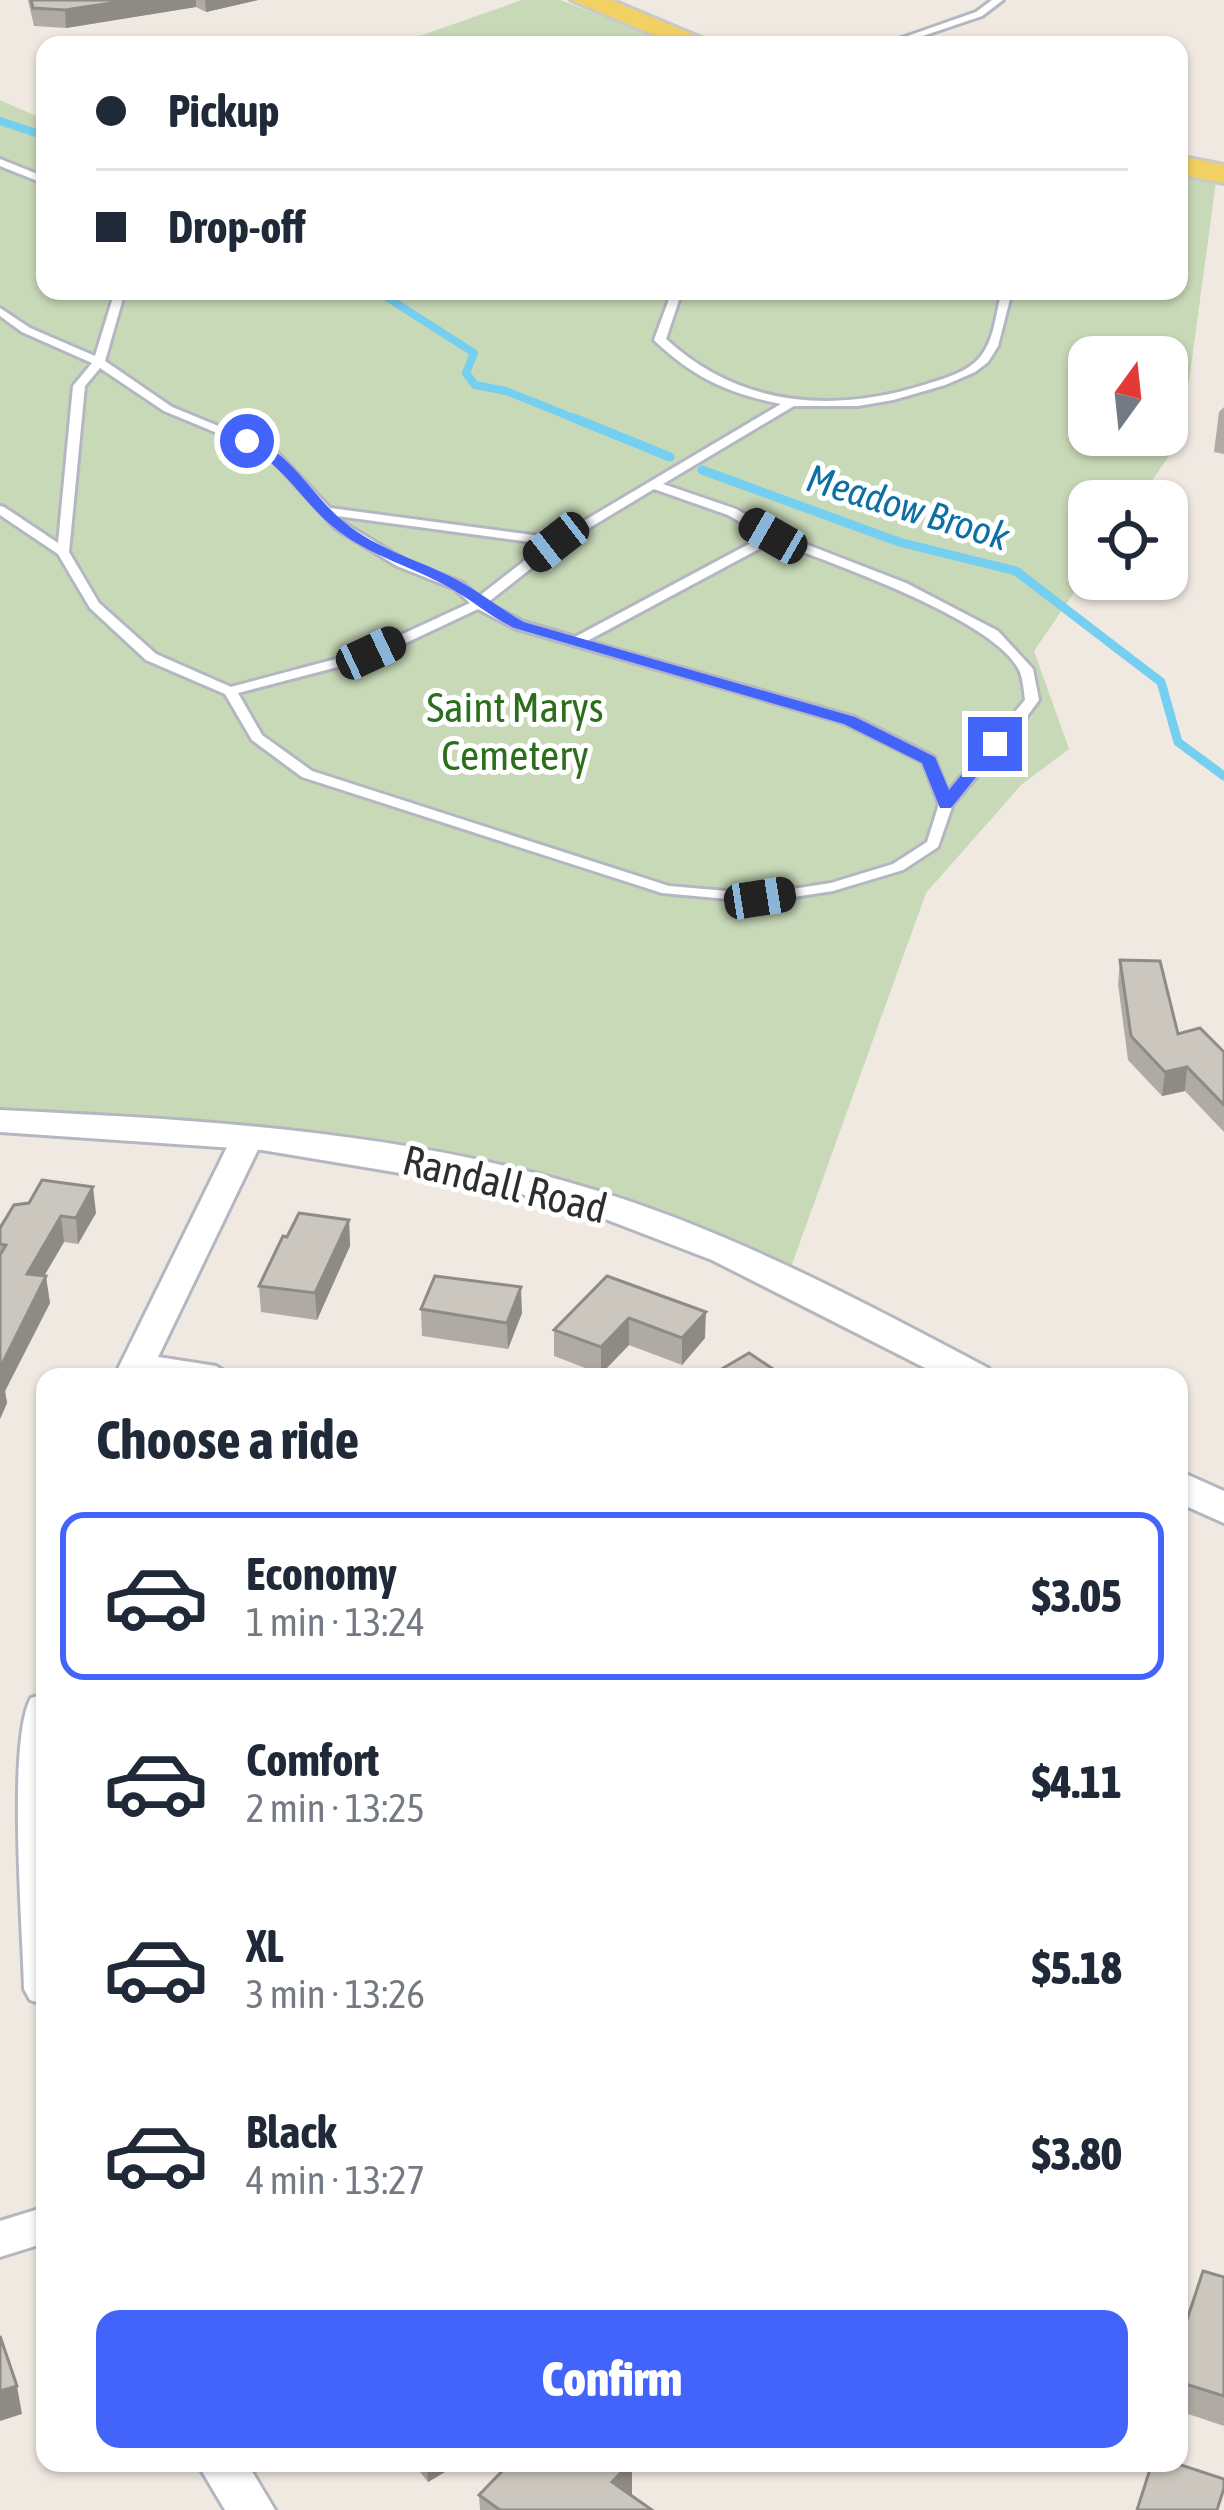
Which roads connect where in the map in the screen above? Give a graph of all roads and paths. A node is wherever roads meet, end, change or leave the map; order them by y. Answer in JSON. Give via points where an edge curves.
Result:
{"nodes":[{"id":1,"x":586,"y":0,"type":"edge"},
{"id":2,"x":998,"y":0,"type":"edge"},
{"id":3,"x":680,"y":36,"type":"edge"},
{"id":4,"x":914,"y":36,"type":"edge"},
{"id":5,"x":0,"y":162,"type":"edge"},
{"id":6,"x":1188,"y":167,"type":"edge"},
{"id":7,"x":1224,"y":174,"type":"edge"},
{"id":8,"x":36,"y":177,"type":"edge"},
{"id":9,"x":117,"y":300,"type":"edge"},
{"id":10,"x":674,"y":300,"type":"edge"},
{"id":11,"x":1004,"y":300,"type":"edge"},
{"id":12,"x":0,"y":311,"type":"edge"},
{"id":13,"x":99,"y":362,"type":"junction"},
{"id":14,"x":789,"y":404,"type":"junction"},
{"id":15,"x":656,"y":486,"type":"junction"},
{"id":16,"x":0,"y":510,"type":"edge"},
{"id":17,"x":326,"y":512,"type":"junction"},
{"id":18,"x":773,"y":536,"type":"junction"},
{"id":19,"x":556,"y":542,"type":"junction"},
{"id":20,"x":63,"y":552,"type":"junction"},
{"id":21,"x":478,"y":604,"type":"junction"},
{"id":22,"x":577,"y":641,"type":"junction"},
{"id":23,"x":230,"y":691,"type":"junction"},
{"id":24,"x":946,"y":804,"type":"junction"},
{"id":25,"x":0,"y":1120,"type":"edge"},
{"id":26,"x":248,"y":1137,"type":"junction"},
{"id":27,"x":134,"y":1368,"type":"edge"},
{"id":28,"x":956,"y":1368,"type":"edge"},
{"id":29,"x":1188,"y":1490,"type":"edge"},
{"id":30,"x":1224,"y":1509,"type":"edge"},
{"id":31,"x":36,"y":2228,"type":"edge"},
{"id":32,"x":0,"y":2239,"type":"edge"},
{"id":33,"x":227,"y":2472,"type":"edge"},
{"id":34,"x":251,"y":2510,"type":"edge"}],
"edges":[{"from":1,"to":3,"type":"main road"},
{"from":2,"to":4,"type":"lane"},
{"from":5,"to":8,"type":"lane"},
{"from":6,"to":7,"type":"main road"},
{"from":9,"to":13,"type":"lane"},
{"from":10,"to":14,"type":"lane","via":[[660,340],[680,362],[728,387]]},
{"from":11,"to":14,"type":"lane","via":[[987,358],[958,377],[886,401]]},
{"from":12,"to":13,"type":"lane"},
{"from":13,"to":17,"type":"lane","via":[[168,409],[269,451]]},
{"from":13,"to":20,"type":"lane","via":[[80,386]]},
{"from":14,"to":15,"type":"lane"},
{"from":15,"to":18,"type":"lane"},
{"from":15,"to":19,"type":"lane"},
{"from":16,"to":20,"type":"lane"},
{"from":17,"to":19,"type":"lane"},
{"from":17,"to":21,"type":"lane"},
{"from":18,"to":22,"type":"lane"},
{"from":18,"to":24,"type":"lane","via":[[902,586],[993,634],[1026,669],[1032,700]]},
{"from":19,"to":21,"type":"lane"},
{"from":20,"to":23,"type":"lane","via":[[94,605],[151,657]]},
{"from":21,"to":22,"type":"lane"},
{"from":21,"to":23,"type":"lane","via":[[371,653]]},
{"from":22,"to":24,"type":"lane","via":[[849,720],[929,760]]},
{"from":23,"to":24,"type":"lane","via":[[256,737],[307,774],[667,890],[760,898],[898,867],[933,844]]},
{"from":25,"to":26,"type":"street","name":"Randall Road"},
{"from":26,"to":27,"type":"street"},
{"from":26,"to":28,"type":"street","name":"Randall Road","via":[[410,1157],[562,1193],[688,1235]]},
{"from":29,"to":30,"type":"street"},
{"from":31,"to":32,"type":"street"},
{"from":33,"to":34,"type":"street"}]}
